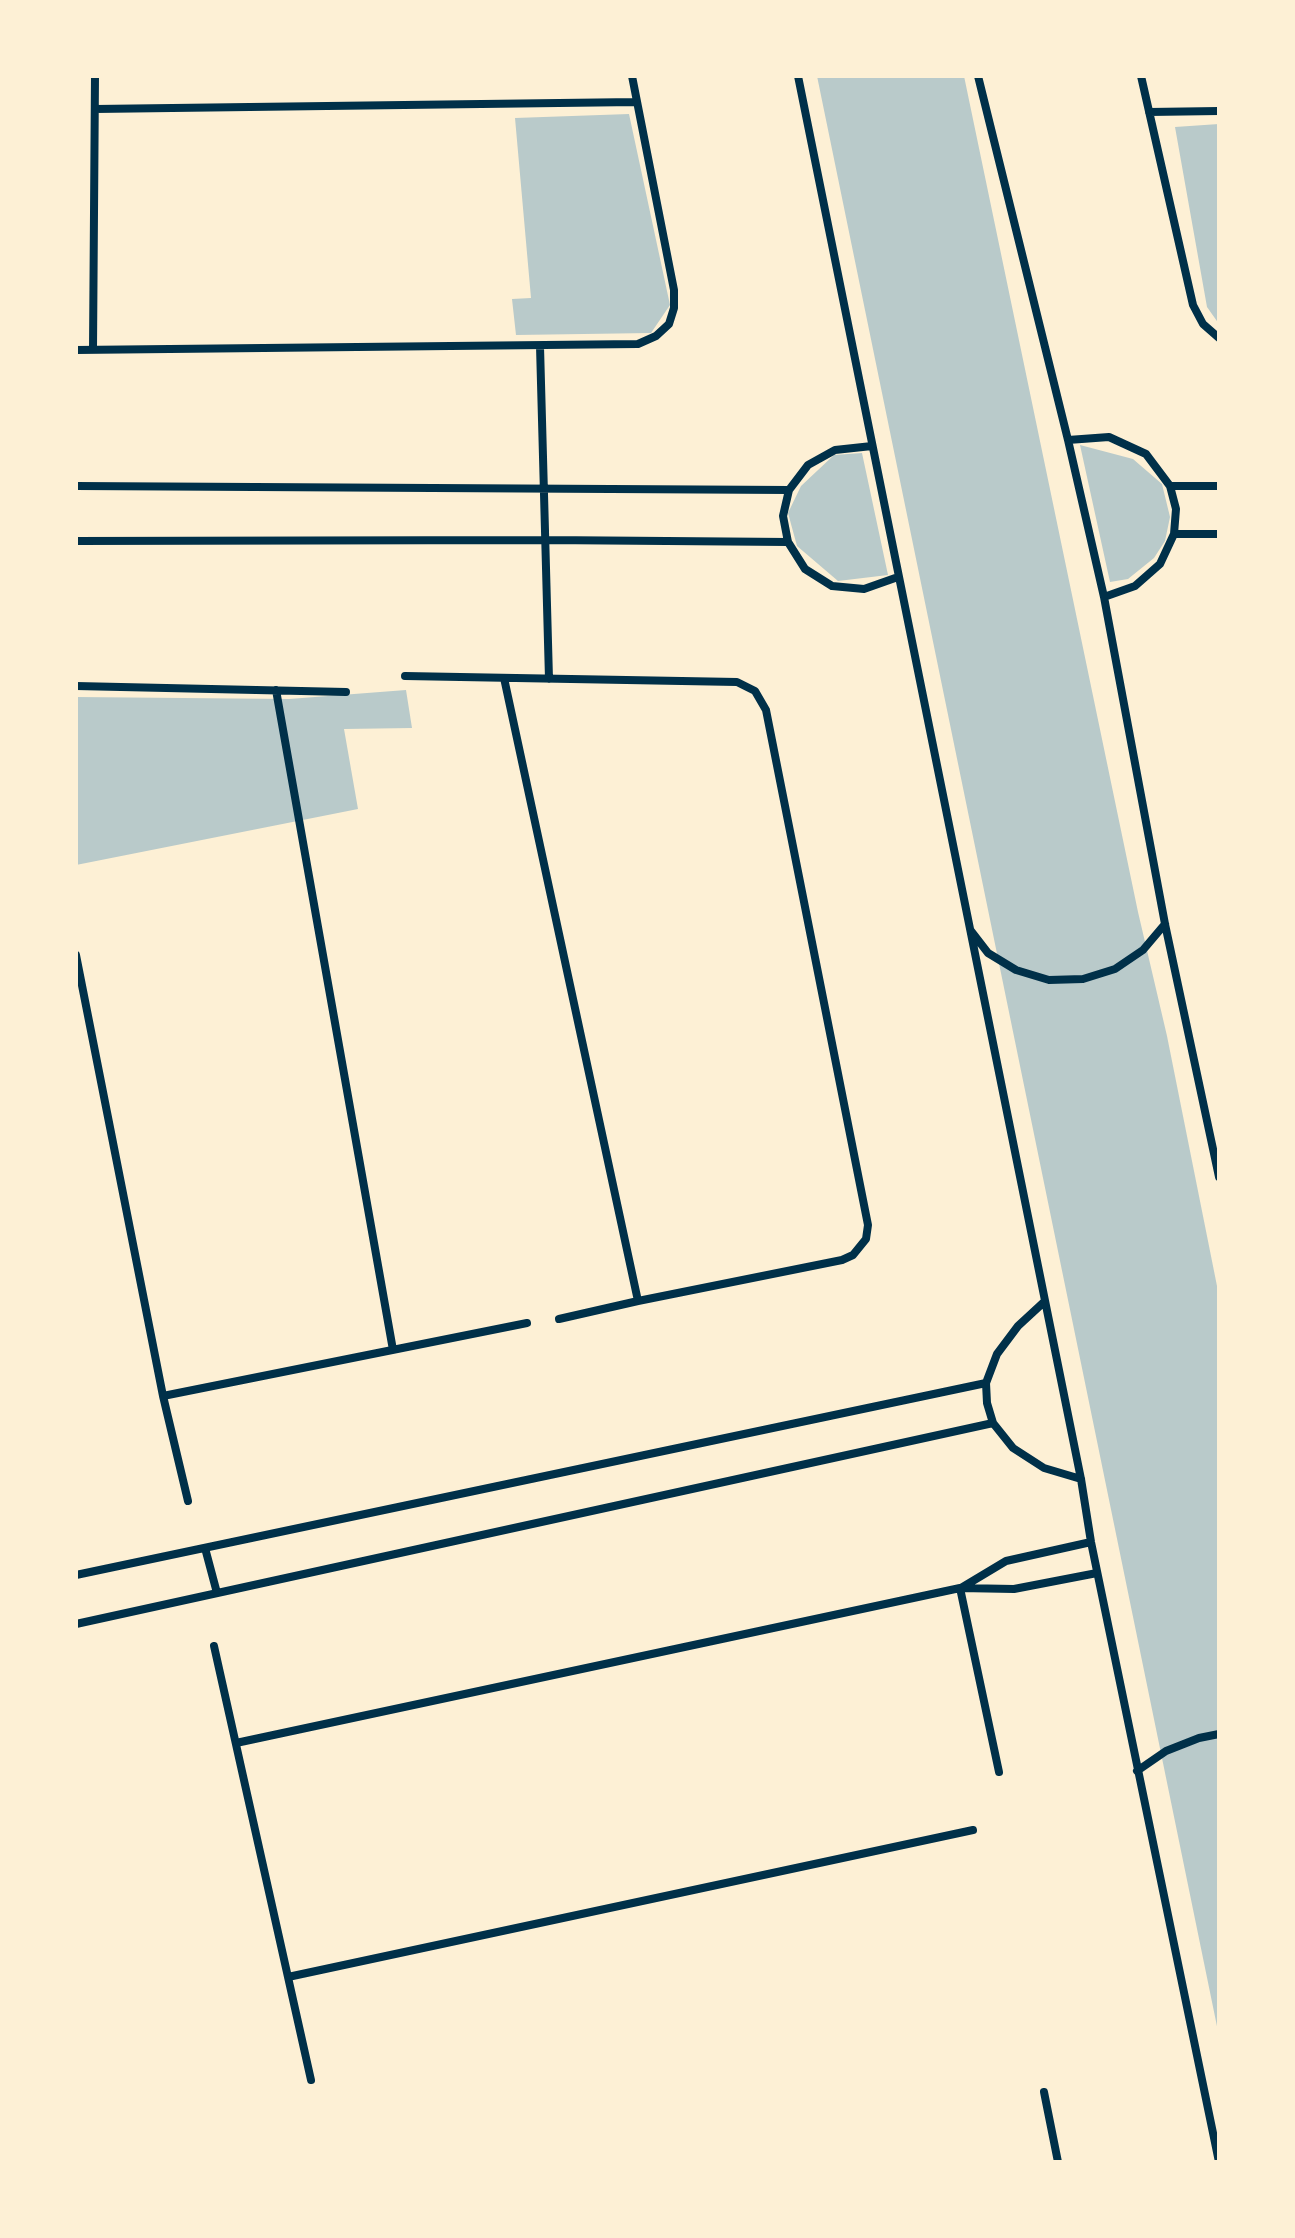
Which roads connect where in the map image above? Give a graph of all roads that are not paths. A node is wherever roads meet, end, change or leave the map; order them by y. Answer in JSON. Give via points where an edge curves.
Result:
{"nodes":[{"id":1,"x":95,"y":76,"type":"edge"},
{"id":2,"x":632,"y":76,"type":"edge"},
{"id":3,"x":798,"y":76,"type":"edge"},
{"id":4,"x":978,"y":76,"type":"edge"},
{"id":5,"x":1141,"y":76,"type":"edge"},
{"id":6,"x":636,"y":102,"type":"junction"},
{"id":7,"x":95,"y":109,"type":"junction"},
{"id":8,"x":1219,"y":111,"type":"edge"},
{"id":9,"x":1149,"y":112,"type":"junction"},
{"id":10,"x":1219,"y":338,"type":"edge"},
{"id":11,"x":540,"y":346,"type":"junction"},
{"id":12,"x":93,"y":349,"type":"junction"},
{"id":13,"x":76,"y":350,"type":"edge"},
{"id":14,"x":1068,"y":440,"type":"junction"},
{"id":15,"x":872,"y":446,"type":"junction"},
{"id":16,"x":76,"y":486,"type":"edge"},
{"id":17,"x":1170,"y":486,"type":"junction"},
{"id":18,"x":1219,"y":486,"type":"edge"},
{"id":19,"x":544,"y":487,"type":"junction"},
{"id":20,"x":789,"y":490,"type":"junction"},
{"id":21,"x":1174,"y":534,"type":"junction"},
{"id":22,"x":1219,"y":534,"type":"edge"},
{"id":23,"x":545,"y":540,"type":"junction"},
{"id":24,"x":76,"y":541,"type":"edge"},
{"id":25,"x":788,"y":542,"type":"junction"},
{"id":26,"x":898,"y":577,"type":"junction"},
{"id":27,"x":1104,"y":597,"type":"junction"},
{"id":28,"x":405,"y":676,"type":"dead end"},
{"id":29,"x":504,"y":678,"type":"junction"},
{"id":30,"x":549,"y":679,"type":"junction"},
{"id":31,"x":76,"y":686,"type":"edge"},
{"id":32,"x":276,"y":690,"type":"junction"},
{"id":33,"x":346,"y":692,"type":"dead end"},
{"id":34,"x":1165,"y":924,"type":"junction"},
{"id":35,"x":968,"y":927,"type":"junction"},
{"id":36,"x":76,"y":955,"type":"edge"},
{"id":37,"x":1219,"y":1177,"type":"edge"},
{"id":38,"x":638,"y":1301,"type":"junction"},
{"id":39,"x":1044,"y":1302,"type":"junction"},
{"id":40,"x":559,"y":1319,"type":"dead end"},
{"id":41,"x":527,"y":1323,"type":"dead end"},
{"id":42,"x":393,"y":1350,"type":"junction"},
{"id":43,"x":986,"y":1383,"type":"junction"},
{"id":44,"x":163,"y":1396,"type":"junction"},
{"id":45,"x":993,"y":1423,"type":"junction"},
{"id":46,"x":1081,"y":1479,"type":"junction"},
{"id":47,"x":188,"y":1501,"type":"dead end"},
{"id":48,"x":1091,"y":1542,"type":"junction"},
{"id":49,"x":205,"y":1548,"type":"junction"},
{"id":50,"x":1097,"y":1573,"type":"junction"},
{"id":51,"x":76,"y":1575,"type":"edge"},
{"id":52,"x":960,"y":1588,"type":"junction"},
{"id":53,"x":217,"y":1593,"type":"junction"},
{"id":54,"x":76,"y":1624,"type":"edge"},
{"id":55,"x":214,"y":1646,"type":"dead end"},
{"id":56,"x":1219,"y":1734,"type":"edge"},
{"id":57,"x":236,"y":1743,"type":"junction"},
{"id":58,"x":1137,"y":1771,"type":"junction"},
{"id":59,"x":999,"y":1772,"type":"dead end"},
{"id":60,"x":973,"y":1830,"type":"dead end"},
{"id":61,"x":288,"y":1977,"type":"junction"},
{"id":62,"x":311,"y":2080,"type":"dead end"},
{"id":63,"x":1044,"y":2092,"type":"dead end"},
{"id":64,"x":1058,"y":2162,"type":"edge"},
{"id":65,"x":1219,"y":2162,"type":"edge"}],
"edges":[{"from":1,"to":7,"type":"street"},
{"from":2,"to":6,"type":"street"},
{"from":3,"to":15,"type":"street"},
{"from":4,"to":14,"type":"street"},
{"from":5,"to":9,"type":"street"},
{"from":6,"to":7,"type":"street"},
{"from":6,"to":11,"type":"street","via":[[674,290],[669,324],[638,344]]},
{"from":7,"to":12,"type":"street"},
{"from":8,"to":9,"type":"street"},
{"from":9,"to":10,"type":"street","via":[[1193,305]]},
{"from":11,"to":12,"type":"street"},
{"from":11,"to":19,"type":"street"},
{"from":12,"to":13,"type":"street"},
{"from":14,"to":17,"type":"street","via":[[1109,437],[1121,442],[1146,454]]},
{"from":14,"to":27,"type":"street"},
{"from":15,"to":20,"type":"street","via":[[835,450],[808,465]]},
{"from":15,"to":26,"type":"street"},
{"from":16,"to":19,"type":"street"},
{"from":17,"to":18,"type":"street"},
{"from":17,"to":21,"type":"street","via":[[1176,509]]},
{"from":19,"to":20,"type":"street"},
{"from":19,"to":23,"type":"street"},
{"from":20,"to":25,"type":"street","via":[[783,516]]},
{"from":21,"to":22,"type":"street"},
{"from":21,"to":27,"type":"street","via":[[1160,564],[1144,579]]},
{"from":23,"to":24,"type":"street"},
{"from":23,"to":25,"type":"street"},
{"from":23,"to":30,"type":"street"},
{"from":25,"to":26,"type":"street","via":[[805,569],[832,586],[864,589]]},
{"from":26,"to":35,"type":"street"},
{"from":27,"to":34,"type":"street"},
{"from":28,"to":29,"type":"street"},
{"from":29,"to":30,"type":"street"},
{"from":29,"to":38,"type":"street"},
{"from":30,"to":38,"type":"street","via":[[737,682],[762,699],[868,1225],[861,1247],[842,1260]]},
{"from":31,"to":32,"type":"street"},
{"from":32,"to":33,"type":"street"},
{"from":32,"to":42,"type":"street"},
{"from":34,"to":35,"type":"street","via":[[1143,950],[1115,969],[1083,979],[1049,980],[1016,970],[988,953]]},
{"from":34,"to":37,"type":"street"},
{"from":35,"to":39,"type":"street"},
{"from":36,"to":44,"type":"street"},
{"from":38,"to":40,"type":"street"},
{"from":39,"to":43,"type":"street","via":[[997,1354]]},
{"from":39,"to":46,"type":"street"},
{"from":41,"to":42,"type":"street"},
{"from":42,"to":44,"type":"street"},
{"from":43,"to":45,"type":"street"},
{"from":43,"to":49,"type":"street"},
{"from":44,"to":47,"type":"street"},
{"from":45,"to":46,"type":"street","via":[[1013,1448],[1044,1468]]},
{"from":45,"to":53,"type":"street"},
{"from":46,"to":48,"type":"street"},
{"from":48,"to":50,"type":"street"},
{"from":48,"to":52,"type":"street","via":[[1006,1561]]},
{"from":49,"to":51,"type":"street"},
{"from":49,"to":53,"type":"street"},
{"from":50,"to":52,"type":"street","via":[[1014,1589]]},
{"from":50,"to":58,"type":"street"},
{"from":52,"to":57,"type":"street"},
{"from":52,"to":59,"type":"street"},
{"from":53,"to":54,"type":"street"},
{"from":55,"to":57,"type":"street"},
{"from":56,"to":58,"type":"street","via":[[1166,1751]]},
{"from":57,"to":61,"type":"street"},
{"from":58,"to":65,"type":"street"},
{"from":60,"to":61,"type":"street"},
{"from":61,"to":62,"type":"street"},
{"from":63,"to":64,"type":"street"}]}
